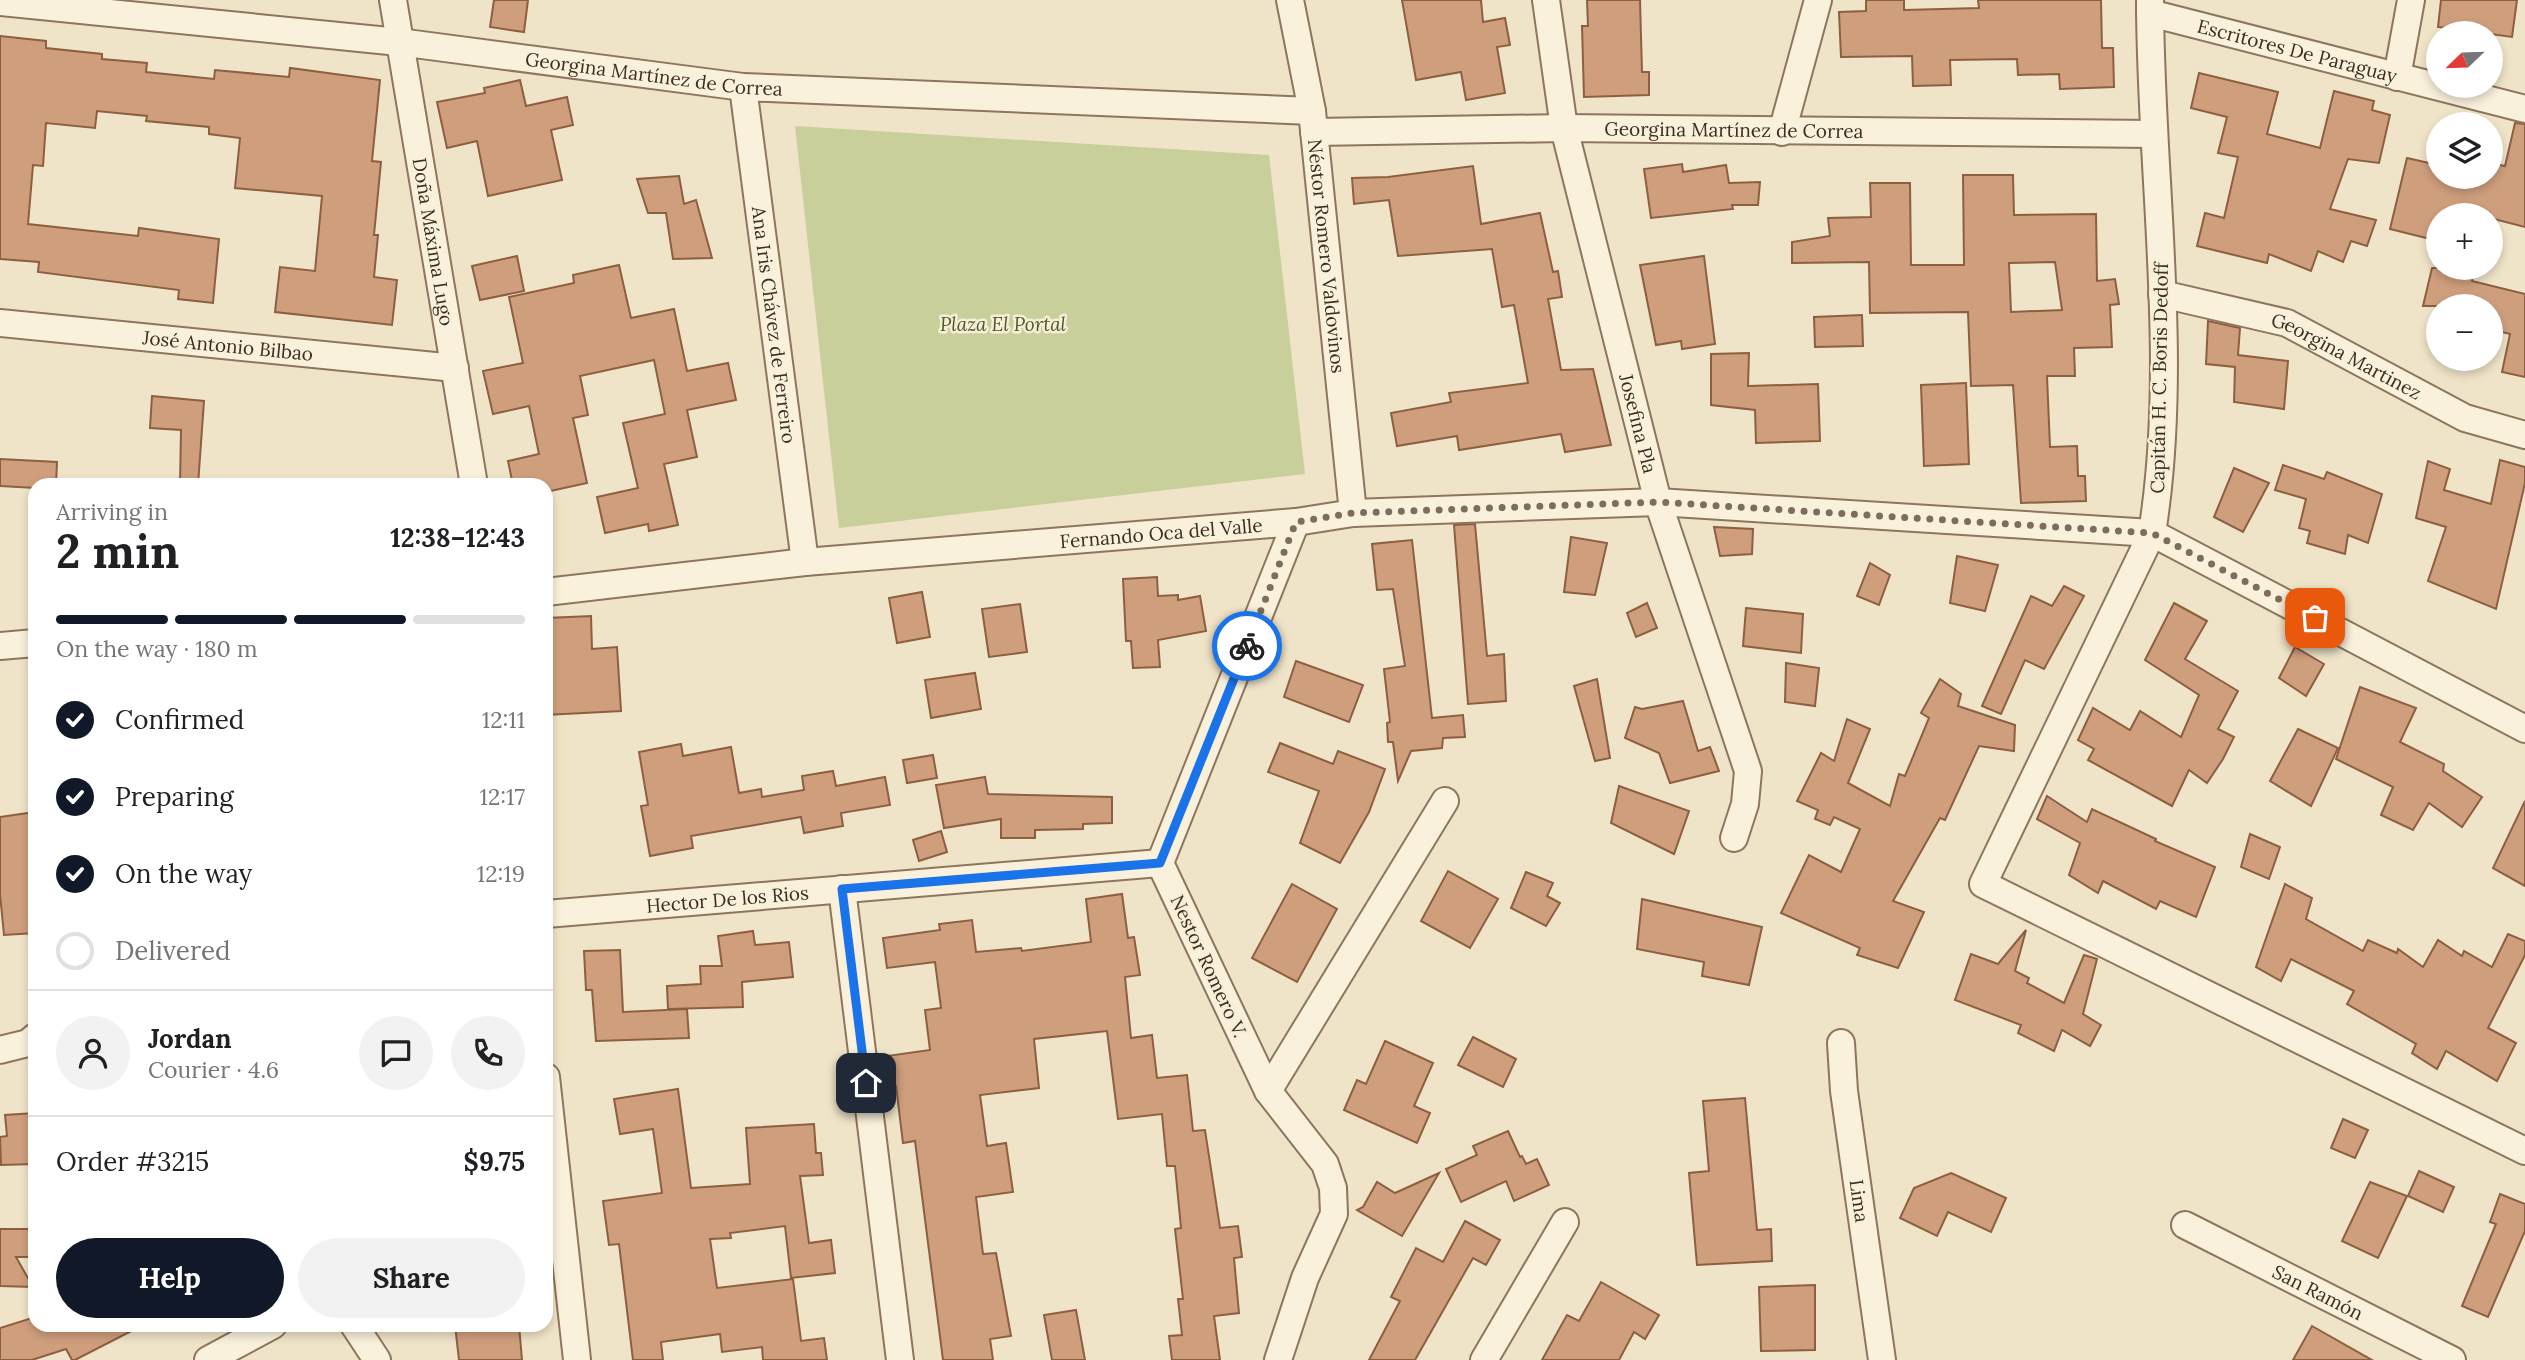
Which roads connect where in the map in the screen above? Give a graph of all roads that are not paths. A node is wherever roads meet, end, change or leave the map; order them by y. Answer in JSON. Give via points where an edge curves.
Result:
{"nodes":[{"id":1,"x":393,"y":0,"type":"edge"},
{"id":2,"x":1290,"y":0,"type":"edge"},
{"id":3,"x":1546,"y":0,"type":"edge"},
{"id":4,"x":1818,"y":0,"type":"edge"},
{"id":5,"x":2411,"y":0,"type":"edge"},
{"id":6,"x":0,"y":2,"type":"edge"},
{"id":7,"x":2150,"y":6,"type":"edge"},
{"id":8,"x":399,"y":42,"type":"junction"},
{"id":9,"x":2397,"y":77,"type":"junction"},
{"id":10,"x":743,"y":88,"type":"junction"},
{"id":11,"x":2525,"y":109,"type":"edge"},
{"id":12,"x":1313,"y":122,"type":"junction"},
{"id":13,"x":1564,"y":128,"type":"junction"},
{"id":14,"x":1782,"y":132,"type":"junction"},
{"id":15,"x":2154,"y":134,"type":"junction"},
{"id":16,"x":2162,"y":294,"type":"junction"},
{"id":17,"x":0,"y":323,"type":"edge"},
{"id":18,"x":455,"y":368,"type":"junction"},
{"id":19,"x":2525,"y":435,"type":"edge"},
{"id":20,"x":473,"y":478,"type":"edge"},
{"id":21,"x":1658,"y":502,"type":"junction"},
{"id":22,"x":1353,"y":513,"type":"junction"},
{"id":23,"x":1296,"y":522,"type":"junction"},
{"id":24,"x":2152,"y":533,"type":"junction"},
{"id":25,"x":805,"y":562,"type":"junction"},
{"id":26,"x":553,"y":591,"type":"edge"},
{"id":27,"x":28,"y":644,"type":"edge"},
{"id":28,"x":0,"y":646,"type":"edge"},
{"id":29,"x":2525,"y":729,"type":"edge"},
{"id":30,"x":1445,"y":801,"type":"dead end"},
{"id":31,"x":1734,"y":838,"type":"dead end"},
{"id":32,"x":1160,"y":863,"type":"junction"},
{"id":33,"x":842,"y":889,"type":"junction"},
{"id":34,"x":553,"y":913,"type":"edge"},
{"id":35,"x":1841,"y":1043,"type":"dead end"},
{"id":36,"x":28,"y":1044,"type":"edge"},
{"id":37,"x":0,"y":1050,"type":"edge"},
{"id":38,"x":1269,"y":1091,"type":"junction"},
{"id":39,"x":553,"y":1139,"type":"edge"},
{"id":40,"x":2525,"y":1150,"type":"edge"},
{"id":41,"x":1565,"y":1222,"type":"dead end"},
{"id":42,"x":2185,"y":1225,"type":"dead end"},
{"id":43,"x":261,"y":1332,"type":"edge"},
{"id":44,"x":359,"y":1332,"type":"edge"},
{"id":45,"x":208,"y":1360,"type":"edge"},
{"id":46,"x":377,"y":1360,"type":"edge"},
{"id":47,"x":578,"y":1360,"type":"edge"},
{"id":48,"x":900,"y":1360,"type":"edge"},
{"id":49,"x":1278,"y":1360,"type":"edge"},
{"id":50,"x":1484,"y":1360,"type":"edge"},
{"id":51,"x":1882,"y":1360,"type":"edge"},
{"id":52,"x":2452,"y":1360,"type":"edge"}],
"edges":[{"from":1,"to":8,"type":"street","name":"Doña Máxima Lugo"},
{"from":2,"to":12,"type":"street","name":"Néstor Romero Valdovinos"},
{"from":3,"to":13,"type":"street","name":"Josefina Pla"},
{"from":4,"to":14,"type":"street"},
{"from":5,"to":9,"type":"street"},
{"from":6,"to":8,"type":"street","name":"Georgina Martínez de Correa"},
{"from":7,"to":9,"type":"street","name":"Escritores De Paraguay"},
{"from":7,"to":15,"type":"street","name":"Capitán H. C. Boris Dedoff"},
{"from":8,"to":10,"type":"street","name":"Georgina Martínez de Correa"},
{"from":8,"to":18,"type":"street","name":"Doña Máxima Lugo"},
{"from":9,"to":11,"type":"street","name":"Escritores De Paraguay"},
{"from":10,"to":12,"type":"street","name":"Georgina Martínez de Correa"},
{"from":10,"to":25,"type":"street","name":"Ana Iris Chávez de Ferreiro"},
{"from":12,"to":13,"type":"street","name":"Georgina Martínez de Correa"},
{"from":12,"to":22,"type":"street","name":"Néstor Romero Valdovinos"},
{"from":13,"to":14,"type":"street","name":"Georgina Martínez de Correa"},
{"from":13,"to":21,"type":"street","name":"Josefina Pla"},
{"from":14,"to":15,"type":"street","name":"Georgina Martínez de Correa"},
{"from":15,"to":16,"type":"street","name":"Capitán H. C. Boris Dedoff"},
{"from":16,"to":19,"type":"street","name":"Georgina Martinez","via":[[2287,323],[2465,418]]},
{"from":16,"to":24,"type":"street","name":"Capitán H. C. Boris Dedoff","via":[[2160,482]]},
{"from":17,"to":18,"type":"street","name":"José Antonio Bilbao"},
{"from":18,"to":20,"type":"street","name":"Doña Máxima Lugo"},
{"from":21,"to":22,"type":"street","name":"Fernando Oca del Valle"},
{"from":21,"to":24,"type":"street","name":"Fernando Oca del Valle"},
{"from":21,"to":31,"type":"street","name":"Josefina Pla","via":[[1748,771],[1745,804]]},
{"from":22,"to":23,"type":"street","name":"Fernando Oca del Valle"},
{"from":23,"to":25,"type":"street","name":"Fernando Oca del Valle"},
{"from":23,"to":32,"type":"street"},
{"from":24,"to":29,"type":"street","name":"Fernando Oca del Valle"},
{"from":24,"to":40,"type":"street","name":"Capitán H. C. Boris Dedoff","via":[[1983,884]]},
{"from":25,"to":26,"type":"street","name":"Fernando Oca del Valle"},
{"from":27,"to":28,"type":"street"},
{"from":30,"to":38,"type":"street"},
{"from":32,"to":33,"type":"street","name":"Hector De los Rios"},
{"from":32,"to":38,"type":"street","name":"Nestor Romero V."},
{"from":33,"to":34,"type":"street","name":"Hector De los Rios"},
{"from":33,"to":48,"type":"street"},
{"from":35,"to":51,"type":"street","name":"Lima"},
{"from":36,"to":37,"type":"street"},
{"from":38,"to":49,"type":"street","name":"Nestor Romero V.","via":[[1325,1164],[1333,1188],[1334,1214]]},
{"from":39,"to":47,"type":"street"},
{"from":41,"to":50,"type":"street"},
{"from":42,"to":52,"type":"street","name":"San Ramón"},
{"from":43,"to":45,"type":"street"},
{"from":44,"to":46,"type":"street"}]}
